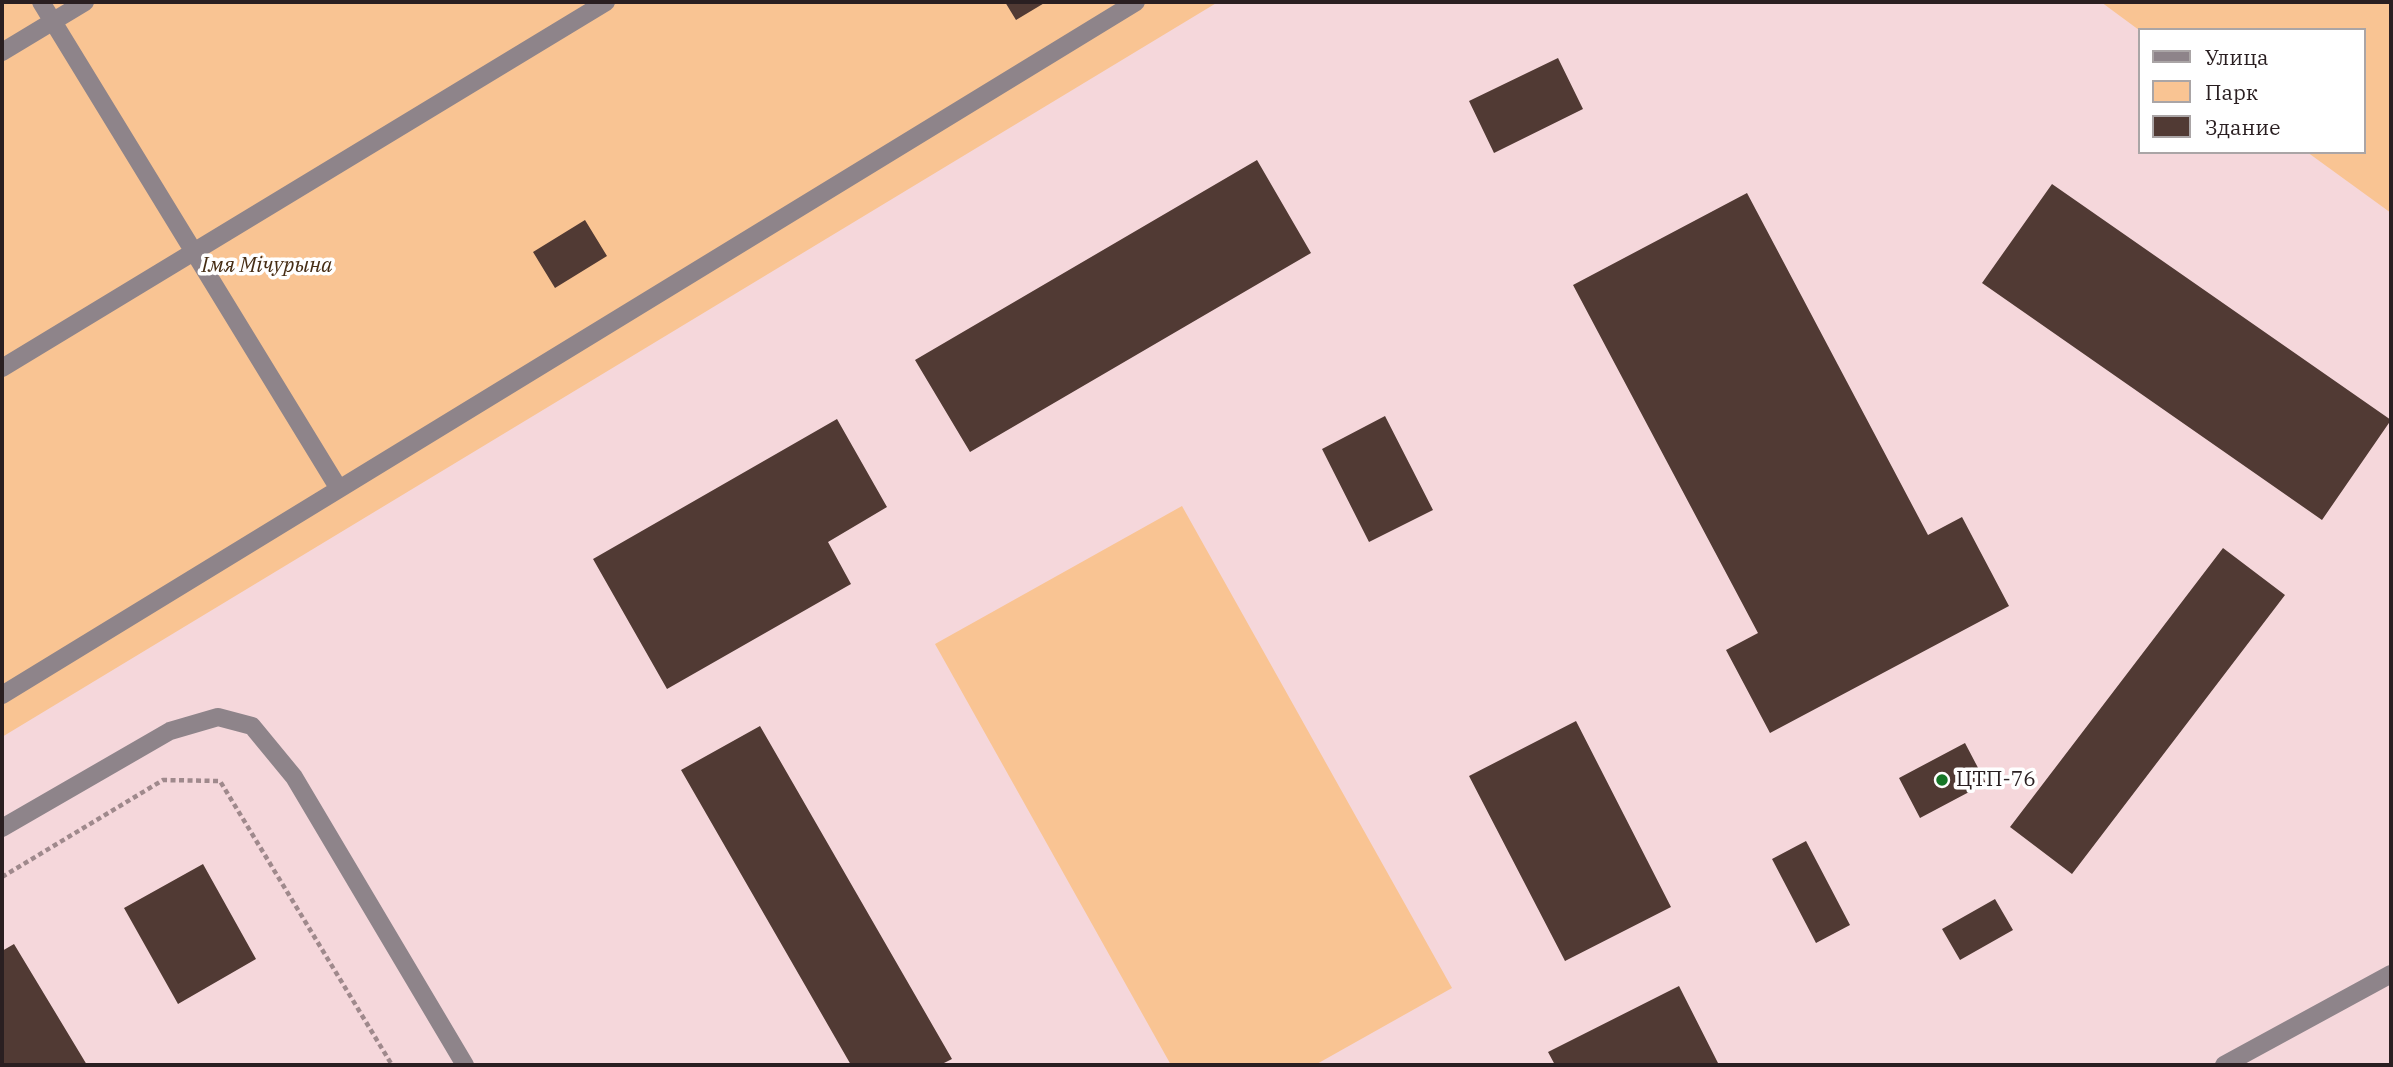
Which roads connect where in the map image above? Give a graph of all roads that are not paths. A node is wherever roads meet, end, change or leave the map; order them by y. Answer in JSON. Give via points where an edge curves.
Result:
{"nodes":[{"id":1,"x":41,"y":2,"type":"edge"},
{"id":2,"x":85,"y":2,"type":"edge"},
{"id":3,"x":606,"y":2,"type":"edge"},
{"id":4,"x":1136,"y":2,"type":"edge"},
{"id":5,"x":53,"y":21,"type":"junction"},
{"id":6,"x":2,"y":52,"type":"edge"},
{"id":7,"x":194,"y":252,"type":"junction"},
{"id":8,"x":2,"y":368,"type":"edge"},
{"id":9,"x":339,"y":489,"type":"junction"},
{"id":10,"x":2,"y":695,"type":"edge"},
{"id":11,"x":2,"y":828,"type":"edge"},
{"id":12,"x":2391,"y":974,"type":"edge"},
{"id":13,"x":465,"y":1065,"type":"edge"},
{"id":14,"x":2224,"y":1065,"type":"edge"}],
"edges":[{"from":1,"to":5,"type":"street"},
{"from":2,"to":5,"type":"street"},
{"from":3,"to":7,"type":"street"},
{"from":4,"to":9,"type":"street"},
{"from":5,"to":6,"type":"street"},
{"from":5,"to":7,"type":"street"},
{"from":7,"to":8,"type":"street"},
{"from":7,"to":9,"type":"street"},
{"from":9,"to":10,"type":"street"},
{"from":11,"to":13,"type":"street","via":[[170,731],[218,717],[252,726],[293,777]]},
{"from":12,"to":14,"type":"street"}]}
